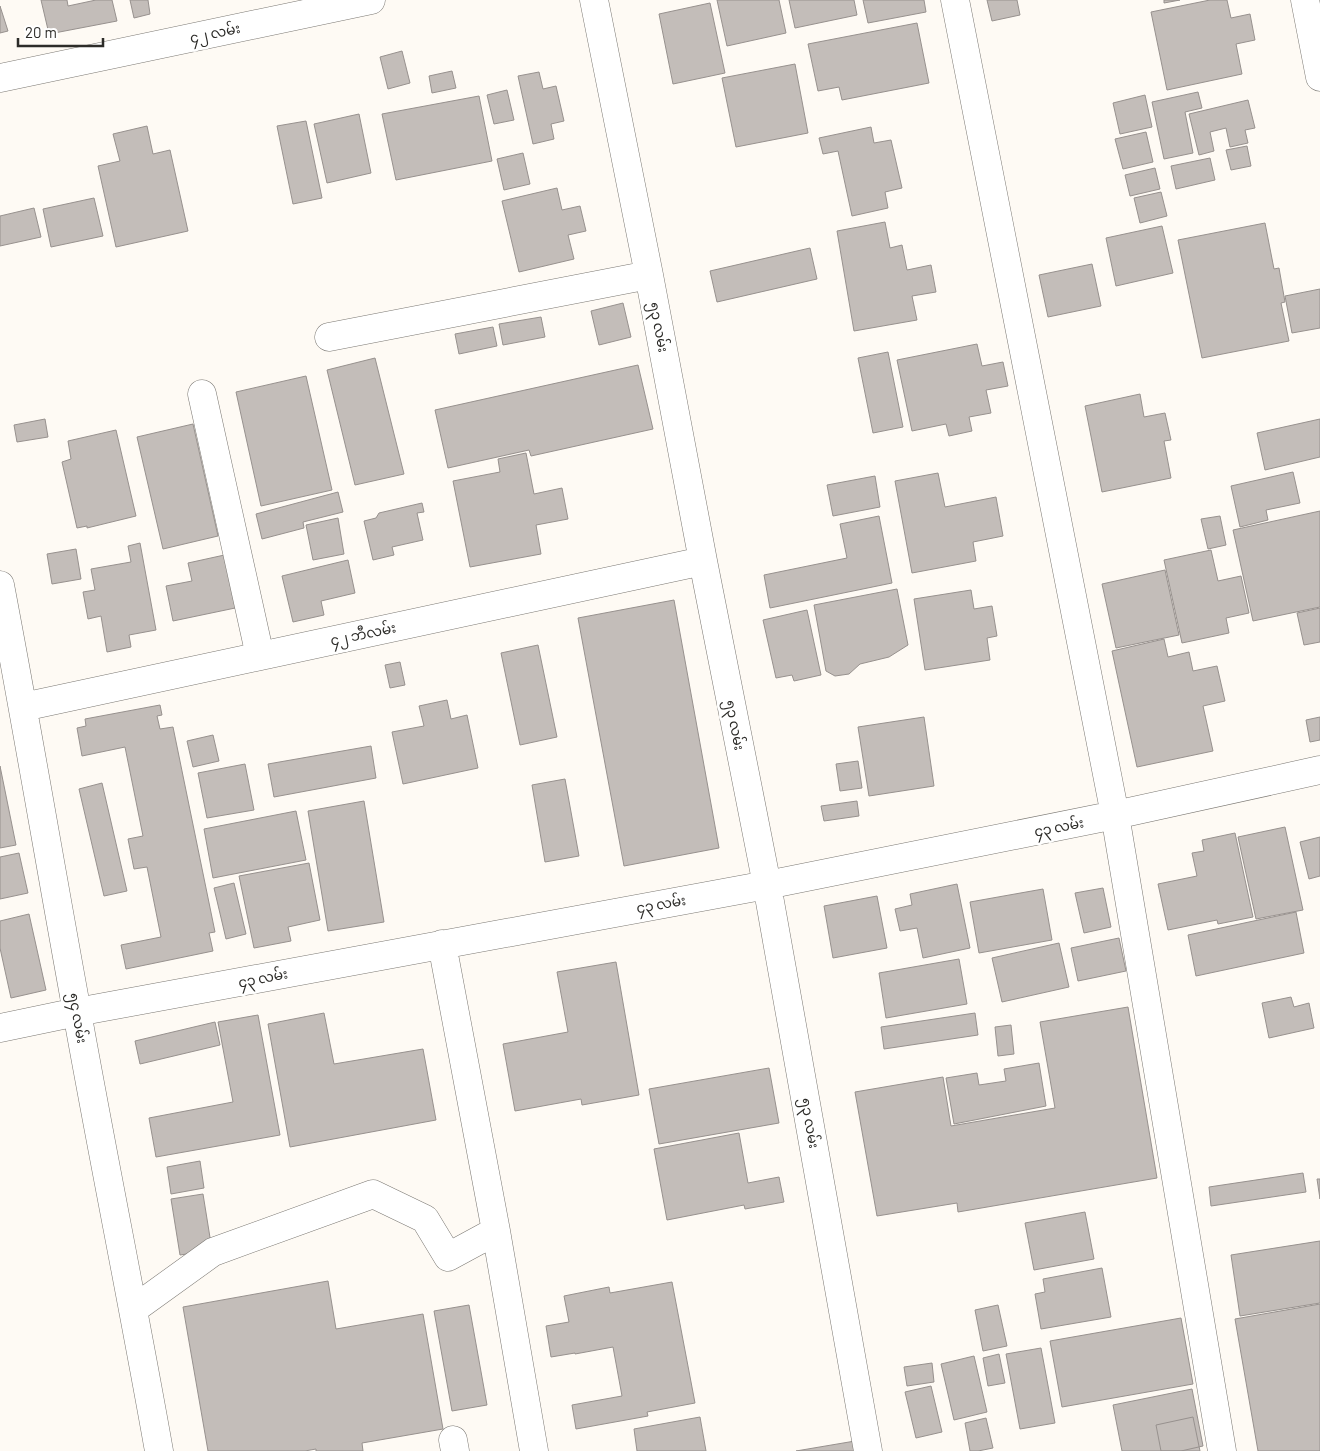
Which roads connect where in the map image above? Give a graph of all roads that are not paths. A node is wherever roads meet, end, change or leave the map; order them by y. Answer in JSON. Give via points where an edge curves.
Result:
{"nodes":[{"id":1,"x":372,"y":0,"type":"edge"},
{"id":2,"x":594,"y":0,"type":"edge"},
{"id":3,"x":956,"y":0,"type":"edge"},
{"id":4,"x":1305,"y":0,"type":"edge"},
{"id":5,"x":1320,"y":77,"type":"edge"},
{"id":6,"x":0,"y":78,"type":"edge"},
{"id":7,"x":649,"y":275,"type":"junction"},
{"id":8,"x":329,"y":337,"type":"dead end"},
{"id":9,"x":202,"y":394,"type":"dead end"},
{"id":10,"x":702,"y":561,"type":"junction"},
{"id":11,"x":0,"y":585,"type":"edge"},
{"id":12,"x":260,"y":656,"type":"junction"},
{"id":13,"x":23,"y":707,"type":"junction"},
{"id":14,"x":1320,"y":770,"type":"edge"},
{"id":15,"x":1115,"y":816,"type":"junction"},
{"id":16,"x":767,"y":885,"type":"junction"},
{"id":17,"x":442,"y":944,"type":"junction"},
{"id":18,"x":77,"y":1012,"type":"junction"},
{"id":19,"x":0,"y":1028,"type":"edge"},
{"id":20,"x":496,"y":1231,"type":"junction"},
{"id":21,"x":134,"y":1310,"type":"junction"},
{"id":22,"x":158,"y":1451,"type":"edge"},
{"id":23,"x":534,"y":1451,"type":"edge"},
{"id":24,"x":868,"y":1451,"type":"edge"},
{"id":25,"x":1222,"y":1451,"type":"edge"}],
"edges":[{"from":1,"to":6,"type":"street","name":"၄၂ လမ်း"},
{"from":2,"to":7,"type":"street","name":"၅၃ လမ်း"},
{"from":3,"to":15,"type":"street"},
{"from":4,"to":5,"type":"street"},
{"from":7,"to":8,"type":"street"},
{"from":7,"to":10,"type":"street","name":"၅၃ လမ်း"},
{"from":9,"to":12,"type":"street"},
{"from":10,"to":12,"type":"street","name":"၄၂ ဘီလမ်း"},
{"from":10,"to":16,"type":"street","name":"၅၃ လမ်း"},
{"from":11,"to":13,"type":"street","name":"၅၄ လမ်း"},
{"from":12,"to":13,"type":"street","name":"၄၂ ဘီလမ်း"},
{"from":13,"to":18,"type":"street","name":"၅၄ လမ်း"},
{"from":14,"to":15,"type":"street","name":"၄၃ လမ်း"},
{"from":15,"to":16,"type":"street","name":"၄၃ လမ်း"},
{"from":15,"to":25,"type":"street"},
{"from":16,"to":17,"type":"street","name":"၄၃ လမ်း"},
{"from":16,"to":24,"type":"street","name":"၅၃ လမ်း"},
{"from":17,"to":18,"type":"street","name":"၄၃ လမ်း"},
{"from":17,"to":20,"type":"street"},
{"from":18,"to":19,"type":"street","name":"၄၃ လမ်း"},
{"from":18,"to":21,"type":"street","name":"၅၄ လမ်း"},
{"from":20,"to":21,"type":"street","via":[[448,1258],[425,1220],[373,1194],[213,1252]]},
{"from":20,"to":23,"type":"street"},
{"from":21,"to":22,"type":"street","name":"၅၄ လမ်း"}]}
